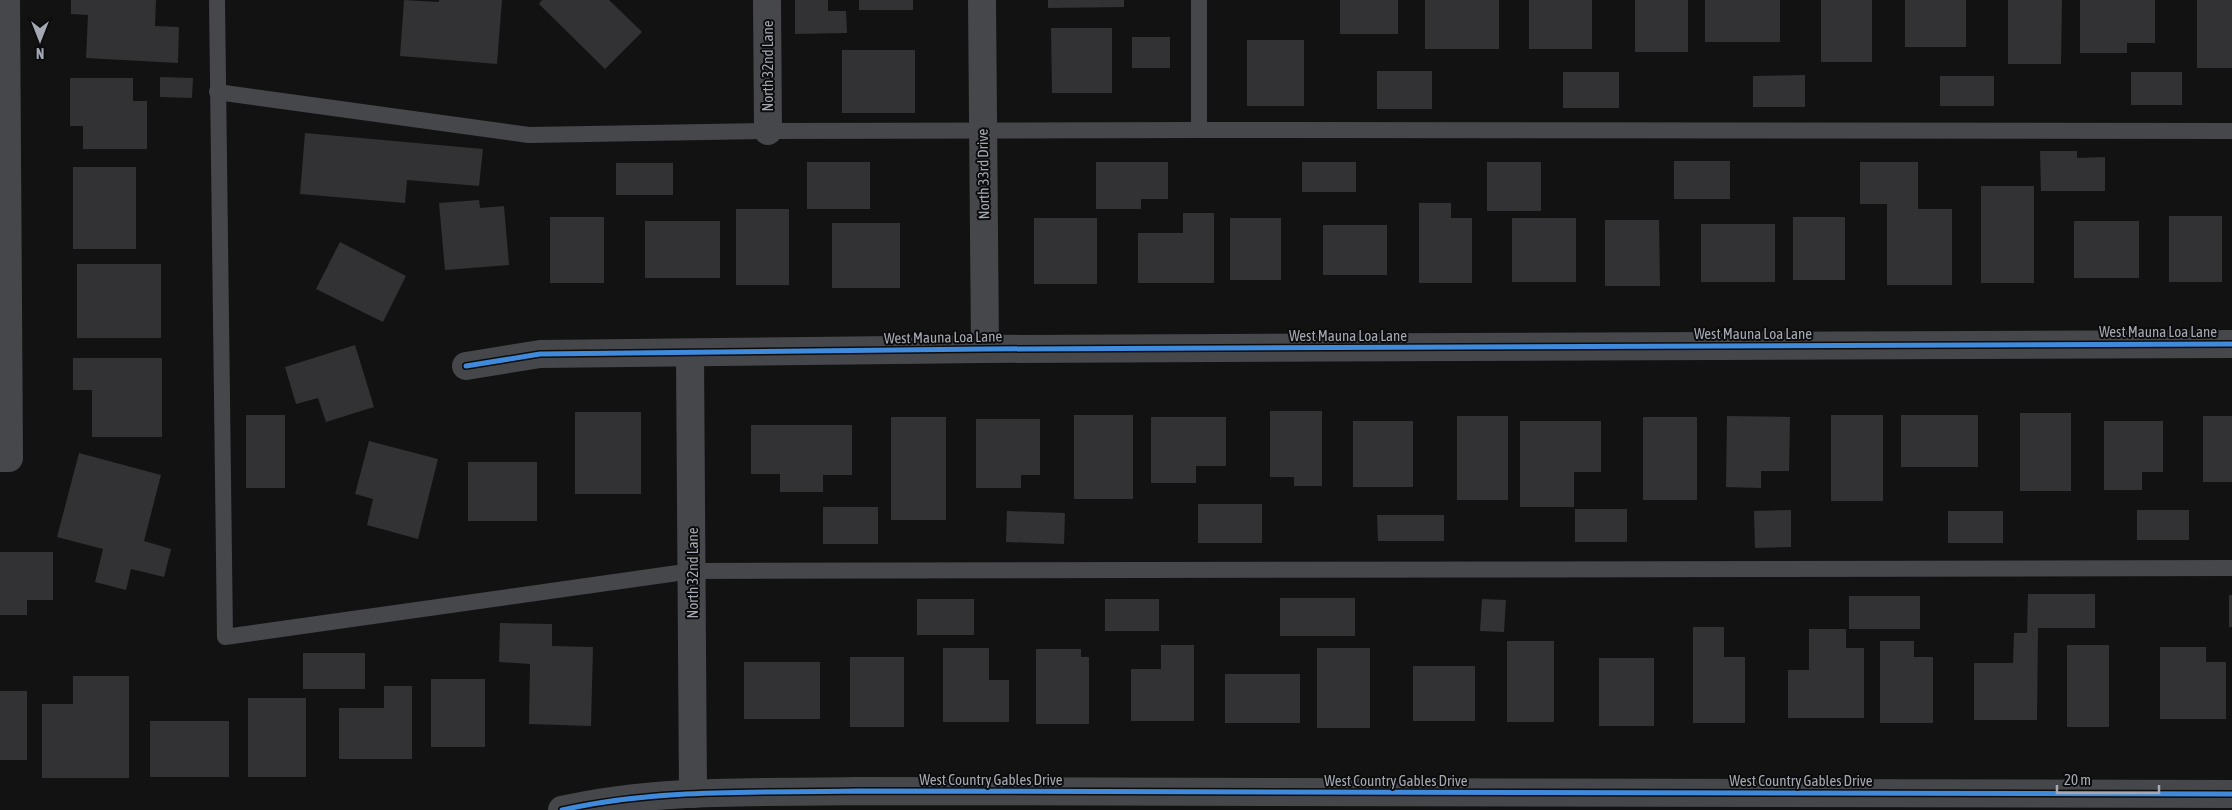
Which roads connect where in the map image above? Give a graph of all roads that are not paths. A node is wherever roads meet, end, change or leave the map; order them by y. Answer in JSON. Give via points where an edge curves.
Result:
{"nodes":[{"id":1,"x":6,"y":0,"type":"edge"},
{"id":2,"x":218,"y":0,"type":"edge"},
{"id":3,"x":767,"y":0,"type":"edge"},
{"id":4,"x":982,"y":0,"type":"edge"},
{"id":5,"x":1199,"y":0,"type":"edge"},
{"id":6,"x":218,"y":92,"type":"junction"},
{"id":7,"x":982,"y":130,"type":"junction"},
{"id":8,"x":1198,"y":130,"type":"junction"},
{"id":9,"x":2232,"y":131,"type":"edge"},
{"id":10,"x":768,"y":132,"type":"junction"},
{"id":11,"x":2232,"y":344,"type":"edge"},
{"id":12,"x":986,"y":349,"type":"junction"},
{"id":13,"x":690,"y":353,"type":"junction"},
{"id":14,"x":466,"y":366,"type":"dead end"},
{"id":15,"x":4,"y":458,"type":"edge"},
{"id":16,"x":2232,"y":568,"type":"edge"},
{"id":17,"x":692,"y":571,"type":"junction"},
{"id":18,"x":692,"y":794,"type":"junction"},
{"id":19,"x":2232,"y":794,"type":"edge"},
{"id":20,"x":1116,"y":801,"type":"edge"},
{"id":21,"x":574,"y":809,"type":"edge"}],
"edges":[{"from":1,"to":15,"type":"street"},
{"from":2,"to":6,"type":"lane"},
{"from":3,"to":10,"type":"street","name":"North 32nd Lane"},
{"from":4,"to":7,"type":"street","name":"North 33rd Drive"},
{"from":5,"to":8,"type":"lane"},
{"from":6,"to":10,"type":"lane","via":[[529,135]]},
{"from":6,"to":17,"type":"lane","via":[[225,637]]},
{"from":7,"to":8,"type":"lane"},
{"from":7,"to":10,"type":"lane"},
{"from":7,"to":12,"type":"street","name":"North 33rd Drive"},
{"from":8,"to":9,"type":"lane"},
{"from":11,"to":12,"type":"street","name":"West Mauna Loa Lane"},
{"from":12,"to":13,"type":"street","name":"West Mauna Loa Lane"},
{"from":13,"to":14,"type":"street","name":"West Mauna Loa Lane","via":[[540,354]]},
{"from":13,"to":17,"type":"street","name":"North 32nd Lane"},
{"from":16,"to":17,"type":"lane"},
{"from":17,"to":18,"type":"street","name":"North 32nd Lane"},
{"from":18,"to":20,"type":"street","name":"West Country Gables Drive","via":[[856,792]]},
{"from":18,"to":21,"type":"street","name":"West Country Gables Drive","via":[[634,798]]},
{"from":19,"to":20,"type":"street","name":"West Country Gables Drive"}]}
